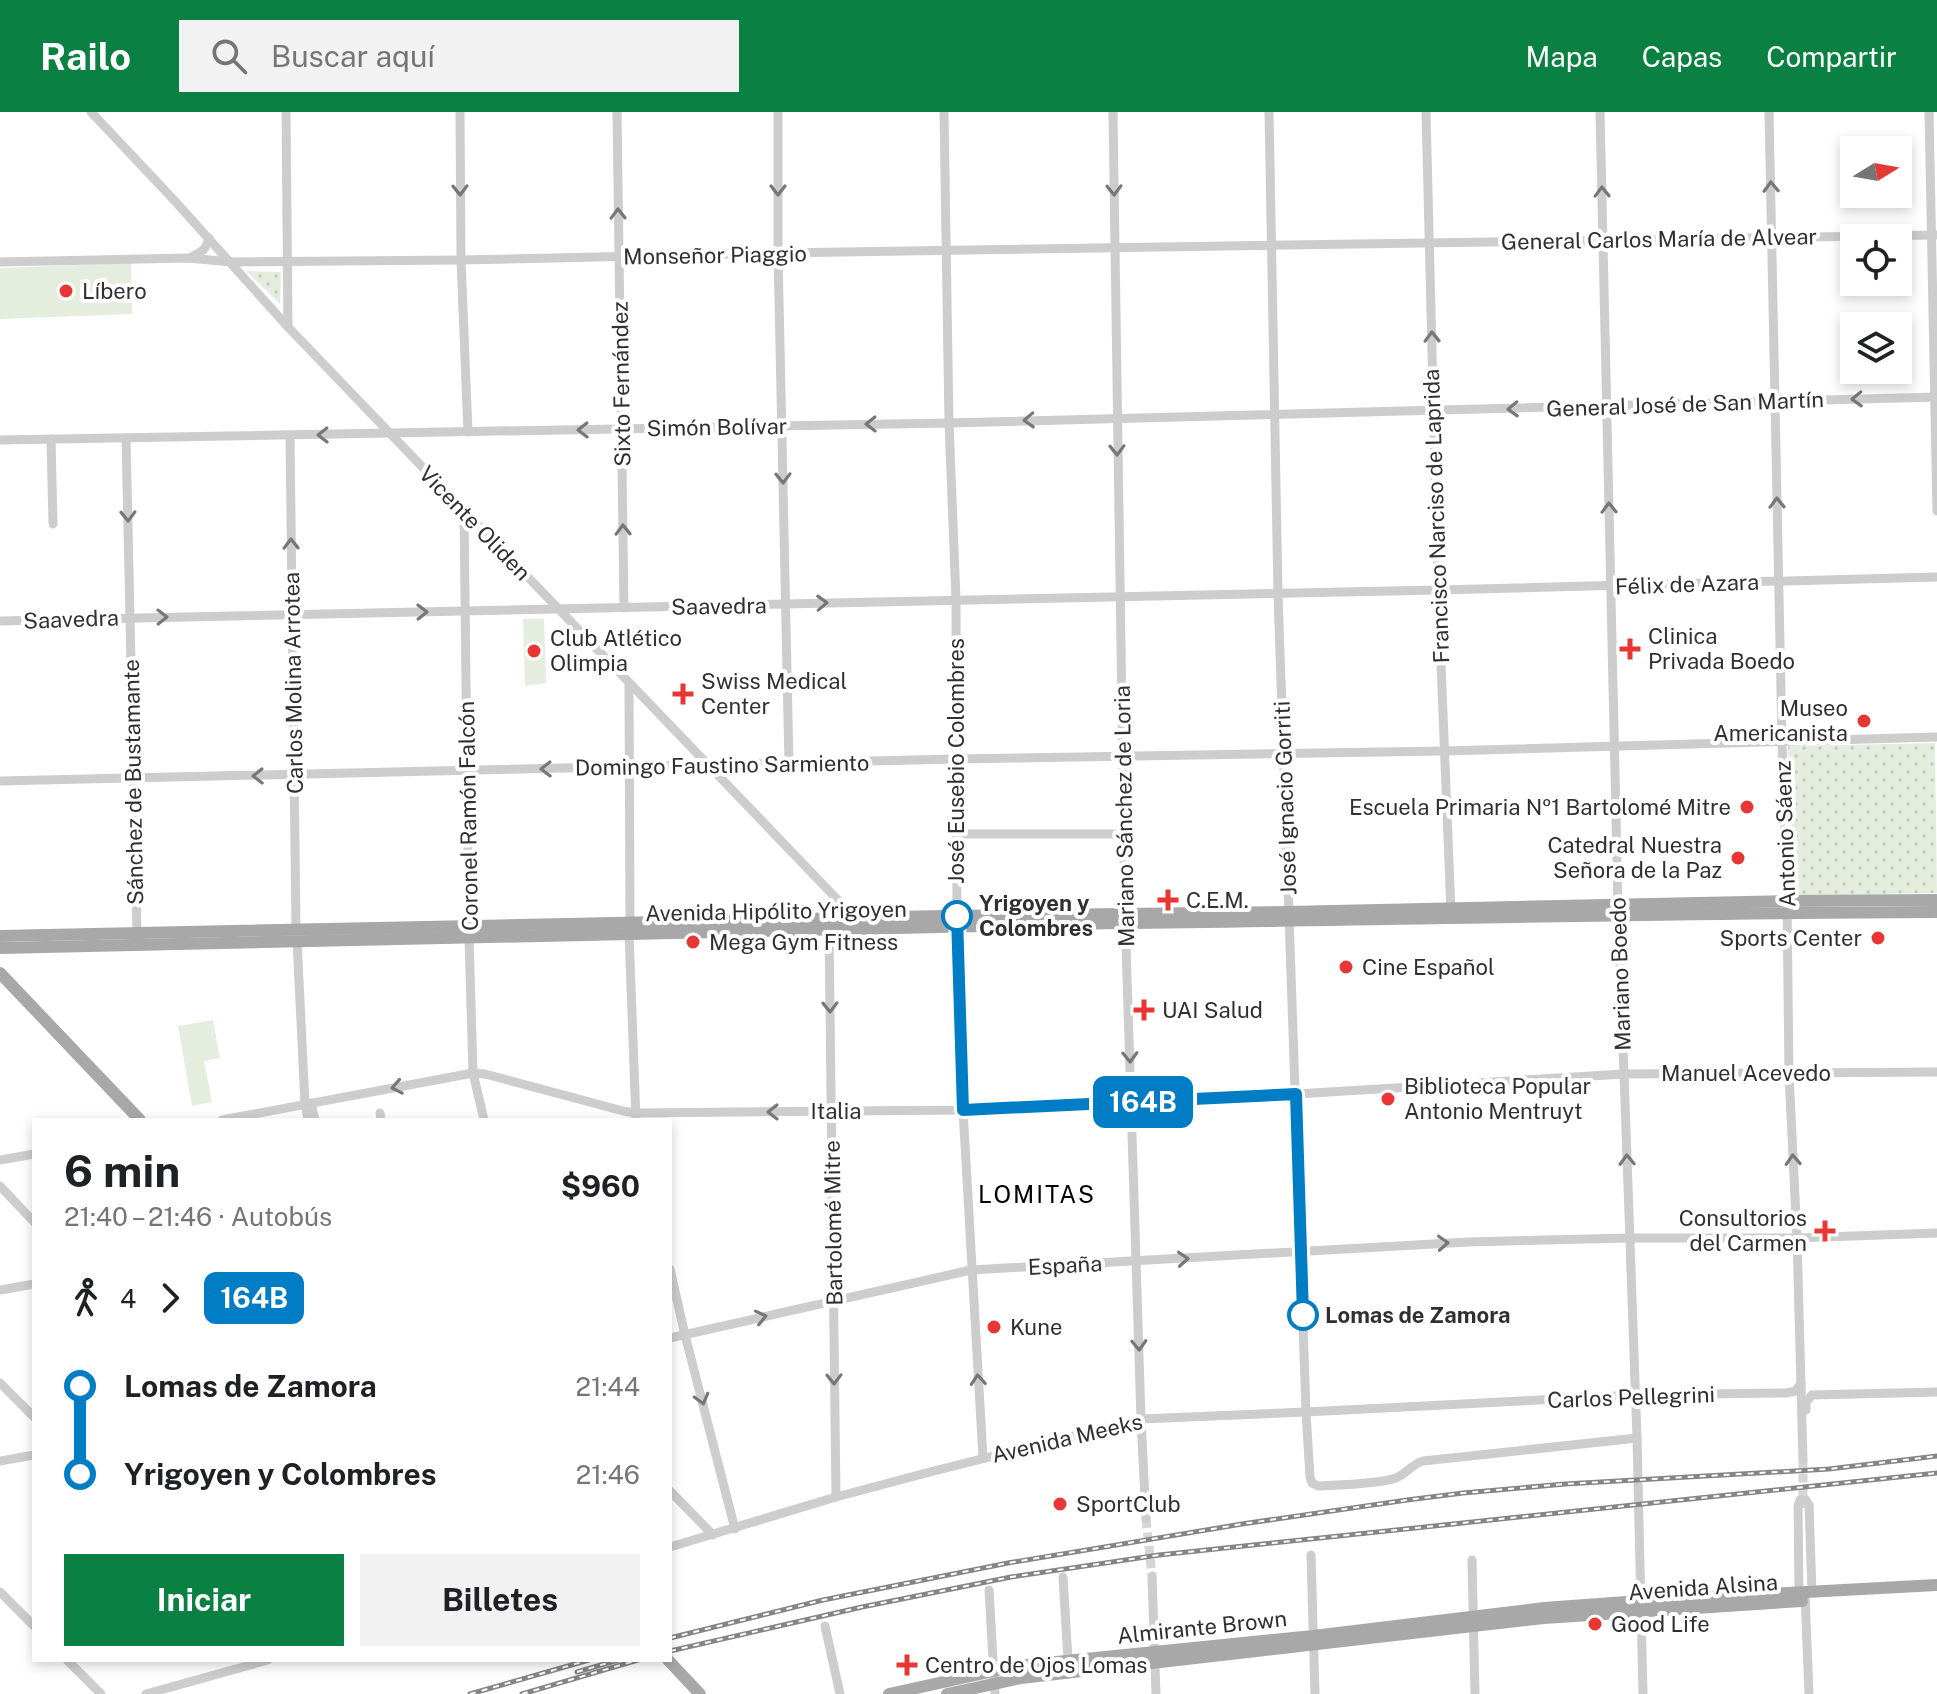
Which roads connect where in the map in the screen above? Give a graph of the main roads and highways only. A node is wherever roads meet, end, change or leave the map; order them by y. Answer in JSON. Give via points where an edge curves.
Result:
{"nodes":[{"id":1,"x":1937,"y":900,"type":"edge"},
{"id":2,"x":1787,"y":907,"type":"junction"},
{"id":3,"x":1937,"y":912,"type":"edge"},
{"id":4,"x":296,"y":935,"type":"junction"},
{"id":5,"x":0,"y":936,"type":"edge"},
{"id":6,"x":0,"y":948,"type":"edge"},
{"id":7,"x":0,"y":973,"type":"edge"},
{"id":8,"x":138,"y":1118,"type":"edge"},
{"id":9,"x":1937,"y":1585,"type":"edge"},
{"id":10,"x":1937,"y":1593,"type":"edge"},
{"id":11,"x":1805,"y":1594,"type":"junction"},
{"id":12,"x":1473,"y":1621,"type":"joint"},
{"id":13,"x":1155,"y":1657,"type":"junction"},
{"id":14,"x":670,"y":1662,"type":"edge"},
{"id":15,"x":995,"y":1682,"type":"edge"},
{"id":16,"x":700,"y":1694,"type":"edge"},
{"id":17,"x":889,"y":1694,"type":"edge"},
{"id":18,"x":947,"y":1694,"type":"edge"}],
"edges":[{"from":1,"to":2,"type":"main road","name":"Avenida Hipólito Yrigoyen"},
{"from":2,"to":3,"type":"main road","name":"Avenida Hipólito Yrigoyen"},
{"from":2,"to":4,"type":"main road","name":"Avenida Hipólito Yrigoyen"},
{"from":4,"to":5,"type":"main road","name":"Avenida Hipólito Yrigoyen"},
{"from":4,"to":6,"type":"main road","name":"Avenida Hipólito Yrigoyen"},
{"from":7,"to":8,"type":"main road"},
{"from":9,"to":11,"type":"main road","name":"Avenida Alsina"},
{"from":10,"to":11,"type":"main road","name":"Avenida Alsina"},
{"from":11,"to":12,"type":"main road","name":"Avenida Alsina"},
{"from":12,"to":13,"type":"main road","name":"Almirante Brown"},
{"from":13,"to":15,"type":"main road","name":"Almirante Brown"},
{"from":13,"to":15,"type":"main road","name":"Almirante Brown","via":[[1068,1660]]},
{"from":14,"to":16,"type":"main road"},
{"from":15,"to":17,"type":"main road","name":"Almirante Brown"},
{"from":15,"to":18,"type":"main road","name":"Almirante Brown"}]}
